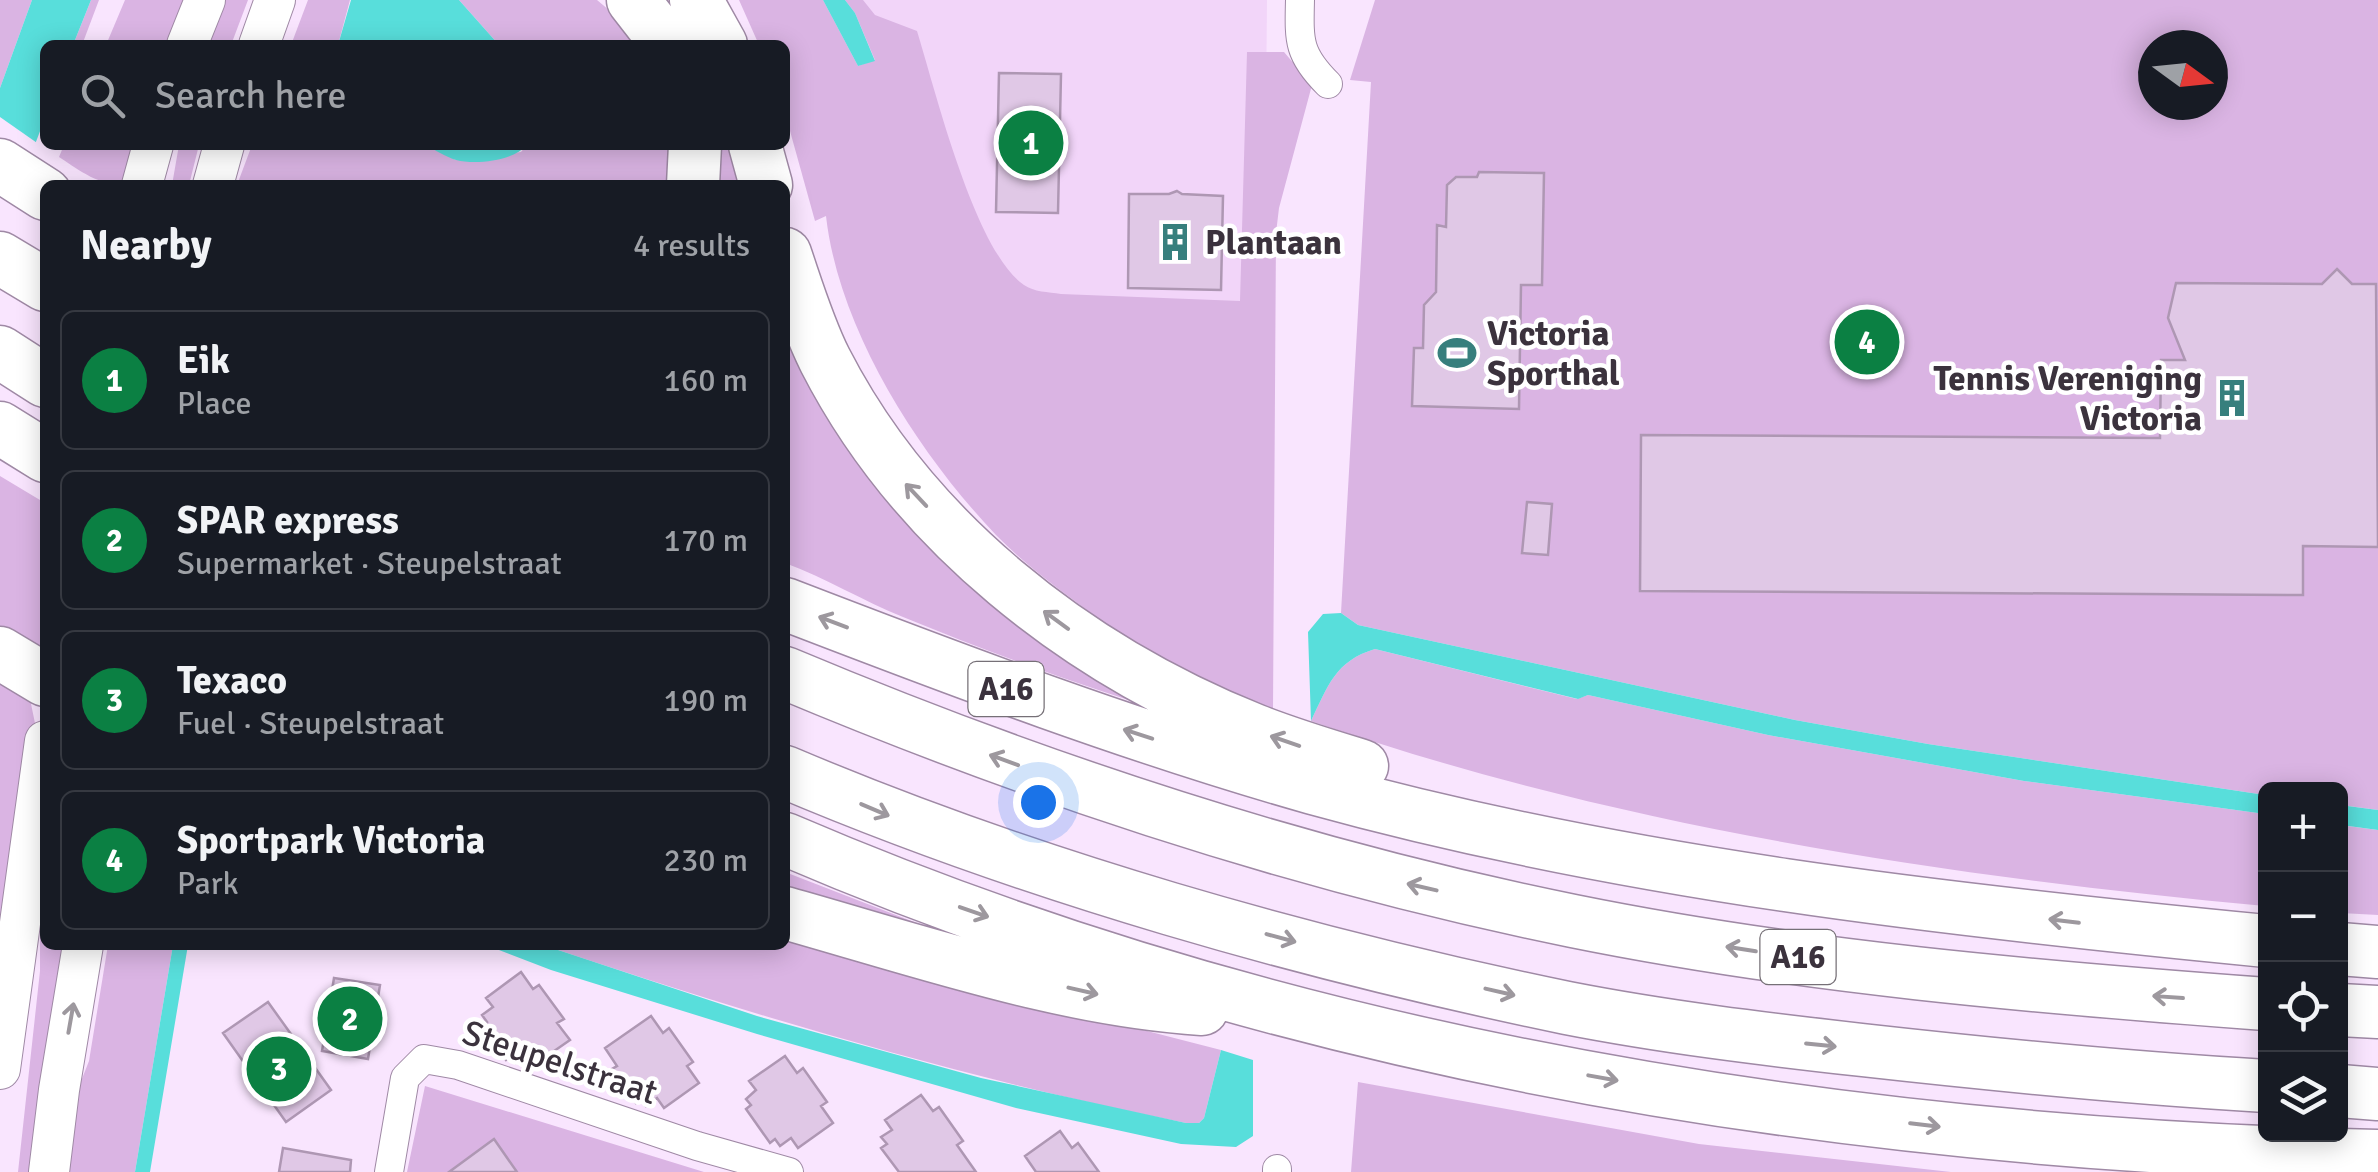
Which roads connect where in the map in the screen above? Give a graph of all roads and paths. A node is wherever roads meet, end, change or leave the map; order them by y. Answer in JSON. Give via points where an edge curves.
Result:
{"nodes":[{"id":1,"x":205,"y":0,"type":"edge"},
{"id":2,"x":275,"y":0,"type":"edge"},
{"id":3,"x":633,"y":0,"type":"edge"},
{"id":4,"x":696,"y":0,"type":"edge"},
{"id":5,"x":1300,"y":0,"type":"edge"},
{"id":6,"x":189,"y":40,"type":"edge"},
{"id":7,"x":260,"y":40,"type":"edge"},
{"id":8,"x":664,"y":40,"type":"edge"},
{"id":9,"x":718,"y":40,"type":"edge"},
{"id":10,"x":1328,"y":84,"type":"dead end"},
{"id":11,"x":152,"y":150,"type":"edge"},
{"id":12,"x":223,"y":150,"type":"edge"},
{"id":13,"x":695,"y":150,"type":"edge"},
{"id":14,"x":756,"y":150,"type":"edge"},
{"id":15,"x":0,"y":165,"type":"edge"},
{"id":16,"x":143,"y":180,"type":"edge"},
{"id":17,"x":214,"y":180,"type":"edge"},
{"id":18,"x":693,"y":180,"type":"edge"},
{"id":19,"x":765,"y":180,"type":"edge"},
{"id":20,"x":40,"y":191,"type":"edge"},
{"id":21,"x":0,"y":258,"type":"edge"},
{"id":22,"x":790,"y":267,"type":"edge"},
{"id":23,"x":40,"y":283,"type":"edge"},
{"id":24,"x":0,"y":352,"type":"edge"},
{"id":25,"x":40,"y":378,"type":"edge"},
{"id":26,"x":0,"y":428,"type":"edge"},
{"id":27,"x":40,"y":453,"type":"edge"},
{"id":28,"x":790,"y":606,"type":"edge"},
{"id":29,"x":0,"y":653,"type":"edge"},
{"id":30,"x":790,"y":674,"type":"edge"},
{"id":31,"x":40,"y":677,"type":"edge"},
{"id":32,"x":1232,"y":742,"type":"junction"},
{"id":33,"x":790,"y":774,"type":"edge"},
{"id":34,"x":40,"y":778,"type":"edge"},
{"id":35,"x":790,"y":841,"type":"edge"},
{"id":36,"x":790,"y":915,"type":"edge"},
{"id":37,"x":2258,"y":940,"type":"edge"},
{"id":38,"x":2348,"y":949,"type":"edge"},
{"id":39,"x":83,"y":950,"type":"edge"},
{"id":40,"x":2378,"y":952,"type":"edge"},
{"id":41,"x":1223,"y":1001,"type":"junction"},
{"id":42,"x":2258,"y":1003,"type":"edge"},
{"id":43,"x":2348,"y":1010,"type":"edge"},
{"id":44,"x":2378,"y":1012,"type":"edge"},
{"id":45,"x":0,"y":1069,"type":"edge"},
{"id":46,"x":2258,"y":1085,"type":"edge"},
{"id":47,"x":2348,"y":1092,"type":"edge"},
{"id":48,"x":2378,"y":1094,"type":"edge"},
{"id":49,"x":2378,"y":1156,"type":"edge"},
{"id":50,"x":50,"y":1172,"type":"edge"},
{"id":51,"x":389,"y":1172,"type":"edge"},
{"id":52,"x":788,"y":1172,"type":"edge"}],
"edges":[{"from":1,"to":6,"type":"main road"},
{"from":2,"to":7,"type":"main road"},
{"from":3,"to":8,"type":"highway"},
{"from":4,"to":9,"type":"highway"},
{"from":5,"to":10,"type":"street","via":[[1306,62]]},
{"from":11,"to":16,"type":"main road"},
{"from":12,"to":17,"type":"main road"},
{"from":13,"to":18,"type":"highway"},
{"from":14,"to":19,"type":"highway"},
{"from":15,"to":20,"type":"highway"},
{"from":21,"to":23,"type":"highway"},
{"from":32,"to":22,"type":"highway","number":"A16","one_way":true,"via":[[1077,636],[944,524],[860,422],[824,359]]},
{"from":24,"to":25,"type":"highway"},
{"from":26,"to":27,"type":"highway"},
{"from":32,"to":28,"type":"highway","number":"A16","one_way":true,"via":[[992,684]]},
{"from":29,"to":31,"type":"highway"},
{"from":42,"to":30,"type":"highway","number":"A16","one_way":true,"via":[[2081,991],[1764,953],[1575,922],[1230,836],[925,732]]},
{"from":37,"to":32,"type":"highway","number":"A16","one_way":true,"via":[[1855,896],[1648,861]]},
{"from":33,"to":46,"type":"highway","one_way":true,"via":[[893,818],[1225,923],[1570,1008],[1751,1037],[2054,1072]]},
{"from":34,"to":45,"type":"main road"},
{"from":35,"to":41,"type":"highway","one_way":true},
{"from":36,"to":41,"type":"highway","one_way":true,"via":[[1147,1005]]},
{"from":38,"to":40,"type":"highway"},
{"from":50,"to":39,"type":"main road","one_way":true},
{"from":41,"to":49,"type":"highway","one_way":true,"via":[[1752,1105],[2050,1140]]},
{"from":43,"to":44,"type":"highway"},
{"from":47,"to":48,"type":"highway"},
{"from":51,"to":52,"type":"street","name":"Steupelstraat","via":[[405,1078],[424,1060],[458,1065]]}]}
